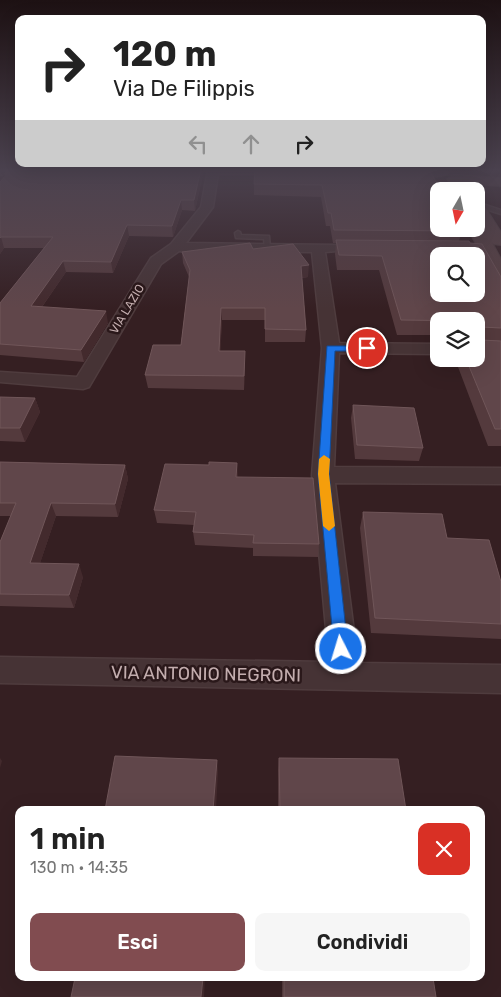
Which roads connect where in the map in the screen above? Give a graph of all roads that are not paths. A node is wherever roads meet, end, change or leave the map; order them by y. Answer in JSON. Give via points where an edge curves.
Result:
{"nodes":[{"id":1,"x":200,"y":216,"type":"edge"},
{"id":2,"x":485,"y":225,"type":"edge"},
{"id":3,"x":238,"y":233,"type":"dead end"},
{"id":4,"x":485,"y":238,"type":"edge"},
{"id":5,"x":176,"y":247,"type":"junction"},
{"id":6,"x":494,"y":247,"type":"edge"},
{"id":7,"x":267,"y":248,"type":"junction"},
{"id":8,"x":318,"y":248,"type":"junction"},
{"id":9,"x":348,"y":248,"type":"edge"},
{"id":10,"x":501,"y":274,"type":"edge"},
{"id":11,"x":330,"y":348,"type":"junction"},
{"id":12,"x":430,"y":349,"type":"edge"},
{"id":13,"x":0,"y":378,"type":"edge"},
{"id":14,"x":323,"y":474,"type":"junction"},
{"id":15,"x":501,"y":476,"type":"edge"},
{"id":16,"x":0,"y":670,"type":"edge"},
{"id":17,"x":345,"y":676,"type":"junction"},
{"id":18,"x":501,"y":679,"type":"edge"}],
"edges":[{"from":1,"to":5,"type":"street","name":"VIA LAZIO"},
{"from":2,"to":6,"type":"street"},
{"from":3,"to":7,"type":"lane","via":[[238,237],[267,237]]},
{"from":4,"to":6,"type":"street"},
{"from":5,"to":7,"type":"street"},
{"from":5,"to":13,"type":"street","name":"VIA LAZIO","via":[[156,261],[83,383]]},
{"from":6,"to":10,"type":"street"},
{"from":7,"to":8,"type":"street"},
{"from":8,"to":9,"type":"street"},
{"from":8,"to":11,"type":"street"},
{"from":11,"to":12,"type":"street"},
{"from":11,"to":14,"type":"street"},
{"from":14,"to":15,"type":"street"},
{"from":14,"to":17,"type":"street"},
{"from":16,"to":17,"type":"street","name":"VIA ANTONIO NEGRONI"},
{"from":17,"to":18,"type":"street","name":"VIA ANTONIO NEGRONI"}]}
